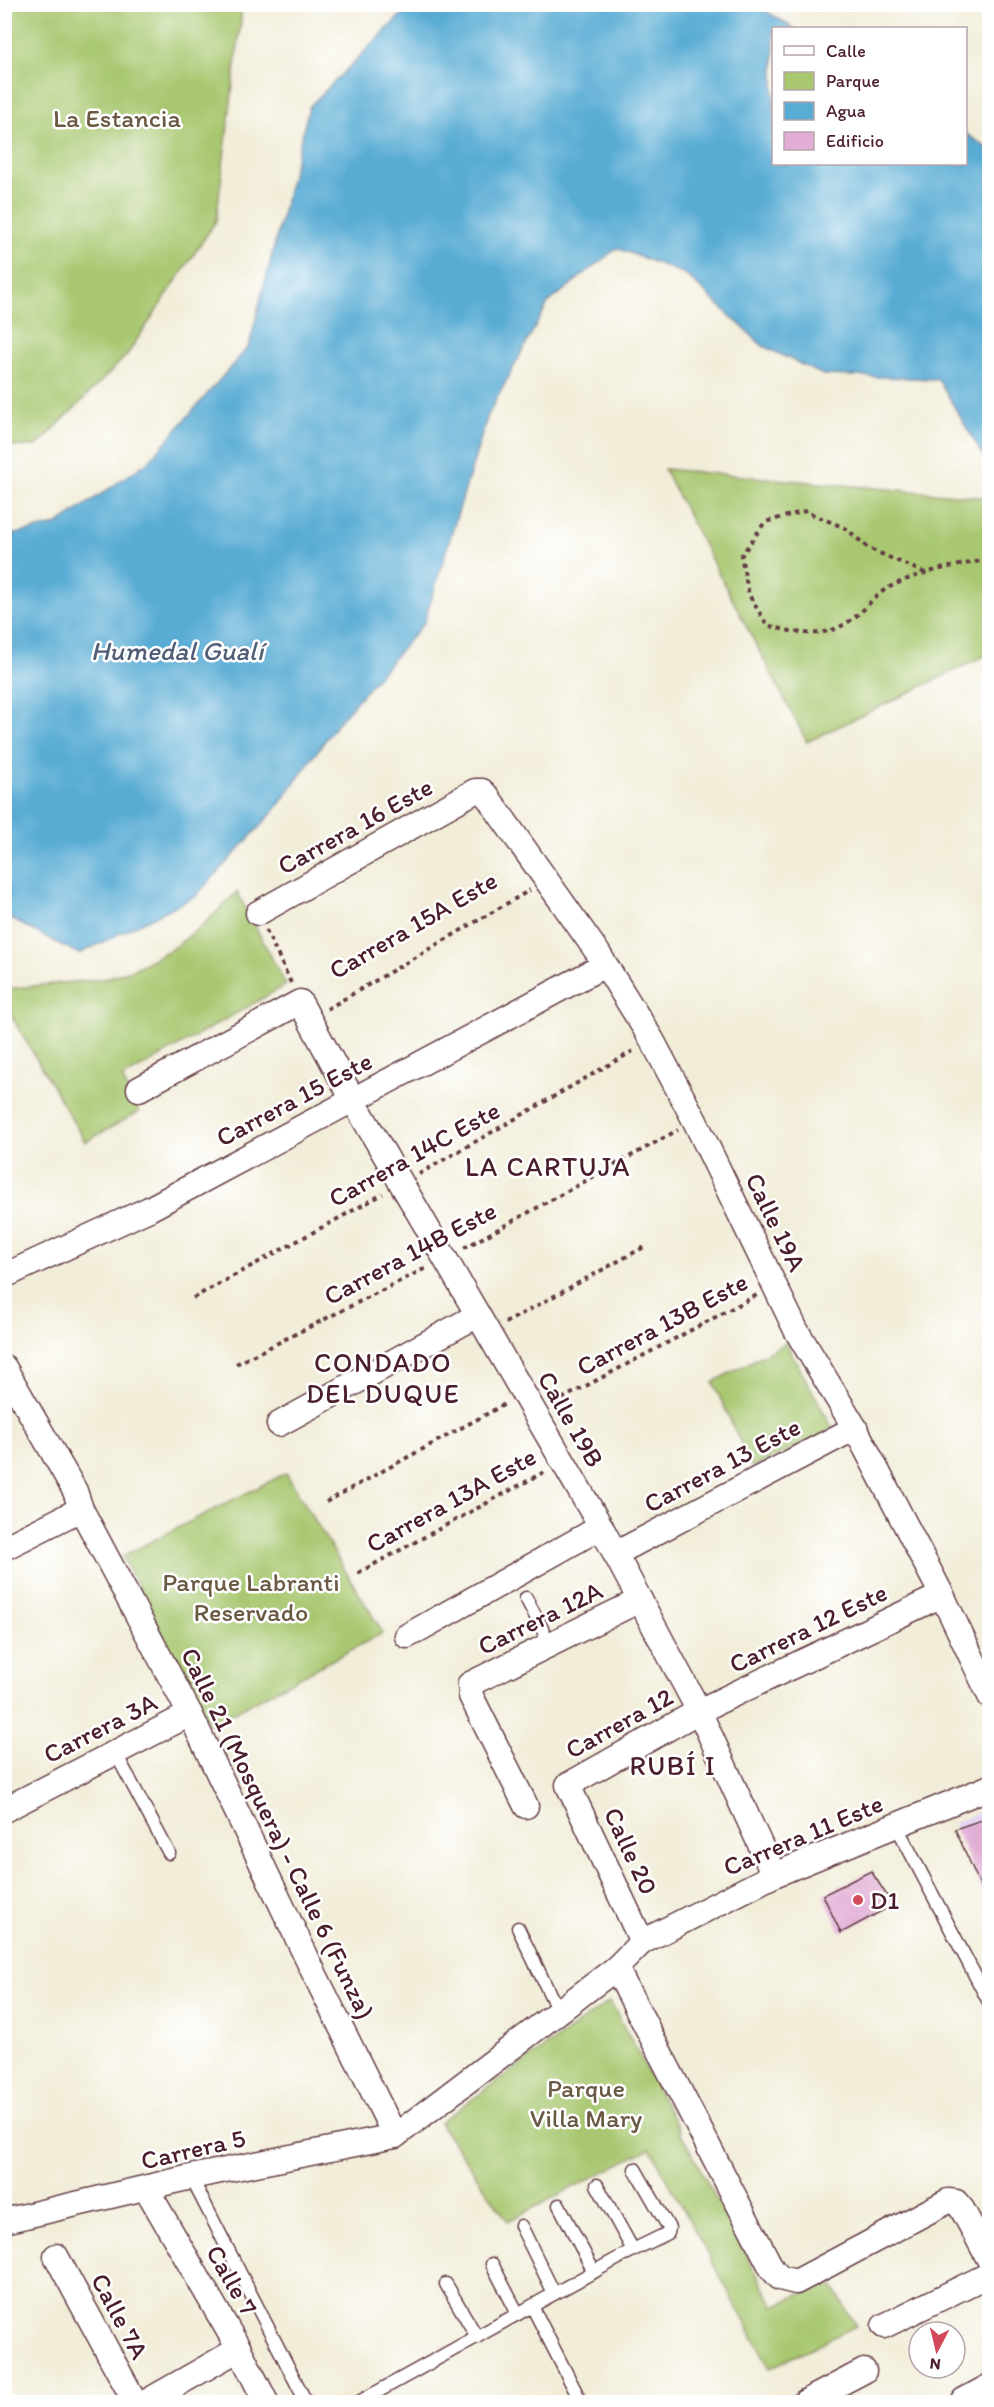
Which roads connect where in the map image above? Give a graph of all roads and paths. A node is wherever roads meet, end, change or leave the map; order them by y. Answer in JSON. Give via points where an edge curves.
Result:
{"nodes":[{"id":1,"x":990,"y":559,"type":"edge"},
{"id":2,"x":925,"y":573,"type":"junction"},
{"id":3,"x":482,"y":791,"type":"joint"},
{"id":4,"x":546,"y":881,"type":"junction"},
{"id":5,"x":258,"y":913,"type":"joint"},
{"id":6,"x":605,"y":964,"type":"junction"},
{"id":7,"x":304,"y":1010,"type":"junction"},
{"id":8,"x":652,"y":1040,"type":"junction"},
{"id":9,"x":139,"y":1089,"type":"dead end"},
{"id":10,"x":353,"y":1100,"type":"junction"},
{"id":11,"x":695,"y":1121,"type":"junction"},
{"id":12,"x":403,"y":1183,"type":"junction"},
{"id":13,"x":646,"y":1246,"type":"dead end"},
{"id":14,"x":446,"y":1258,"type":"junction"},
{"id":15,"x":4,"y":1276,"type":"edge"},
{"id":16,"x":775,"y":1285,"type":"junction"},
{"id":17,"x":193,"y":1298,"type":"dead end"},
{"id":18,"x":483,"y":1323,"type":"junction"},
{"id":19,"x":236,"y":1364,"type":"dead end"},
{"id":20,"x":4,"y":1366,"type":"edge"},
{"id":21,"x":530,"y":1404,"type":"junction"},
{"id":22,"x":279,"y":1424,"type":"dead end"},
{"id":23,"x":855,"y":1428,"type":"junction"},
{"id":24,"x":563,"y":1461,"type":"junction"},
{"id":25,"x":80,"y":1495,"type":"junction"},
{"id":26,"x":326,"y":1502,"type":"dead end"},
{"id":27,"x":601,"y":1527,"type":"junction"},
{"id":28,"x":4,"y":1548,"type":"edge"},
{"id":29,"x":615,"y":1554,"type":"junction"},
{"id":30,"x":358,"y":1573,"type":"dead end"},
{"id":31,"x":942,"y":1595,"type":"junction"},
{"id":32,"x":526,"y":1598,"type":"dead end"},
{"id":33,"x":640,"y":1600,"type":"junction"},
{"id":34,"x":406,"y":1636,"type":"dead end"},
{"id":35,"x":551,"y":1646,"type":"junction"},
{"id":36,"x":990,"y":1696,"type":"edge"},
{"id":37,"x":699,"y":1711,"type":"junction"},
{"id":38,"x":190,"y":1714,"type":"junction"},
{"id":39,"x":116,"y":1752,"type":"junction"},
{"id":40,"x":568,"y":1785,"type":"joint"},
{"id":41,"x":990,"y":1787,"type":"edge"},
{"id":42,"x":526,"y":1806,"type":"dead end"},
{"id":43,"x":4,"y":1810,"type":"edge"},
{"id":44,"x":896,"y":1825,"type":"junction"},
{"id":45,"x":169,"y":1853,"type":"dead end"},
{"id":46,"x":774,"y":1875,"type":"junction"},
{"id":47,"x":518,"y":1928,"type":"dead end"},
{"id":48,"x":642,"y":1942,"type":"junction"},
{"id":49,"x":616,"y":1968,"type":"junction"},
{"id":50,"x":990,"y":2004,"type":"edge"},
{"id":51,"x":559,"y":2013,"type":"junction"},
{"id":52,"x":395,"y":2136,"type":"junction"},
{"id":53,"x":635,"y":2169,"type":"dead end"},
{"id":54,"x":190,"y":2176,"type":"junction"},
{"id":55,"x":597,"y":2186,"type":"dead end"},
{"id":56,"x":146,"y":2188,"type":"junction"},
{"id":57,"x":559,"y":2205,"type":"dead end"},
{"id":58,"x":4,"y":2221,"type":"edge"},
{"id":59,"x":521,"y":2226,"type":"dead end"},
{"id":60,"x":633,"y":2250,"type":"junction"},
{"id":61,"x":56,"y":2256,"type":"dead end"},
{"id":62,"x":990,"y":2261,"type":"edge"},
{"id":63,"x":492,"y":2264,"type":"dead end"},
{"id":64,"x":594,"y":2271,"type":"junction"},
{"id":65,"x":990,"y":2274,"type":"edge"},
{"id":66,"x":446,"y":2284,"type":"dead end"},
{"id":67,"x":554,"y":2294,"type":"junction"},
{"id":68,"x":532,"y":2306,"type":"junction"},
{"id":69,"x":518,"y":2314,"type":"junction"},
{"id":70,"x":884,"y":2326,"type":"dead end"},
{"id":71,"x":477,"y":2337,"type":"junction"},
{"id":72,"x":239,"y":2349,"type":"junction"},
{"id":73,"x":864,"y":2371,"type":"dead end"},
{"id":74,"x":990,"y":2386,"type":"edge"},
{"id":75,"x":964,"y":2400,"type":"dead end"},
{"id":76,"x":135,"y":2403,"type":"edge"},
{"id":77,"x":146,"y":2403,"type":"edge"},
{"id":78,"x":266,"y":2403,"type":"edge"},
{"id":79,"x":306,"y":2403,"type":"edge"},
{"id":80,"x":359,"y":2403,"type":"edge"},
{"id":81,"x":581,"y":2403,"type":"edge"},
{"id":82,"x":805,"y":2403,"type":"edge"}],
"edges":[{"from":1,"to":2,"type":"path"},
{"from":2,"to":2,"type":"path","via":[[887,588],[848,623],[820,634],[797,633],[768,625],[749,595],[741,556],[765,522],[805,511],[847,529],[868,548]]},
{"from":3,"to":4,"type":"street","name":"Calle 19A"},
{"from":3,"to":5,"type":"street","name":"Carrera 16 Este"},
{"from":4,"to":6,"type":"street","name":"Calle 19A"},
{"from":4,"to":7,"type":"path","name":"Carrera 15A Este"},
{"from":5,"to":7,"type":"path"},
{"from":6,"to":8,"type":"street","name":"Calle 19A"},
{"from":6,"to":10,"type":"street","name":"Carrera 15 Este"},
{"from":7,"to":9,"type":"street"},
{"from":7,"to":10,"type":"street","name":"Calle 19B"},
{"from":8,"to":11,"type":"street","name":"Calle 19A"},
{"from":8,"to":12,"type":"path","name":"Carrera 14C Este"},
{"from":10,"to":12,"type":"street","name":"Calle 19B"},
{"from":10,"to":15,"type":"street","name":"Carrera 15 Este","via":[[149,1209]]},
{"from":11,"to":14,"type":"path","name":"Carrera 14B Este"},
{"from":11,"to":16,"type":"street","name":"Calle 19A"},
{"from":12,"to":14,"type":"street","name":"Calle 19B"},
{"from":12,"to":17,"type":"path","name":"Carrera 14C Este"},
{"from":13,"to":18,"type":"path"},
{"from":14,"to":18,"type":"street","name":"Calle 19B"},
{"from":14,"to":19,"type":"path","name":"Carrera 14B Este"},
{"from":16,"to":21,"type":"path","name":"Carrera 13B Este"},
{"from":16,"to":23,"type":"street","name":"Calle 19A","via":[[796,1330]]},
{"from":18,"to":21,"type":"street","name":"Calle 19B"},
{"from":18,"to":22,"type":"street"},
{"from":20,"to":25,"type":"street","name":"Calle 21 (Mosquera) - Calle 6 (Funza)"},
{"from":21,"to":24,"type":"street","name":"Calle 19B"},
{"from":21,"to":26,"type":"path"},
{"from":23,"to":29,"type":"street","name":"Carrera 13 Este"},
{"from":23,"to":31,"type":"street","name":"Calle 19A"},
{"from":24,"to":27,"type":"street","name":"Calle 19B"},
{"from":24,"to":30,"type":"path","name":"Carrera 13A Este"},
{"from":25,"to":28,"type":"street"},
{"from":25,"to":38,"type":"street","name":"Calle 21 (Mosquera) - Calle 6 (Funza)"},
{"from":27,"to":29,"type":"street","name":"Calle 19B"},
{"from":27,"to":34,"type":"street"},
{"from":29,"to":33,"type":"street","name":"Calle 19B"},
{"from":31,"to":36,"type":"street","name":"Calle 19A"},
{"from":31,"to":37,"type":"street","name":"Carrera 12 Este"},
{"from":32,"to":35,"type":"lane"},
{"from":33,"to":35,"type":"street","name":"Carrera 12A"},
{"from":33,"to":37,"type":"street","name":"Calle 19B"},
{"from":35,"to":42,"type":"street","name":"Carrera 12A","via":[[470,1684],[469,1690]]},
{"from":37,"to":40,"type":"street","name":"Carrera 12"},
{"from":37,"to":46,"type":"street","name":"Calle 19B"},
{"from":38,"to":39,"type":"street","name":"Carrera 3A"},
{"from":38,"to":52,"type":"street","name":"Calle 21 (Mosquera) - Calle 6 (Funza)","via":[[227,1775],[315,1975]]},
{"from":39,"to":43,"type":"street","name":"Carrera 3A"},
{"from":39,"to":45,"type":"lane"},
{"from":40,"to":48,"type":"street","name":"Calle 20"},
{"from":41,"to":44,"type":"street","name":"Carrera 11 Este"},
{"from":44,"to":46,"type":"street","name":"Carrera 11 Este"},
{"from":44,"to":50,"type":"lane"},
{"from":46,"to":48,"type":"street","name":"Carrera 11 Este"},
{"from":47,"to":51,"type":"lane"},
{"from":48,"to":49,"type":"street"},
{"from":49,"to":51,"type":"street"},
{"from":49,"to":62,"type":"street","via":[[780,2278],[796,2282],[956,2195]]},
{"from":51,"to":52,"type":"street"},
{"from":52,"to":54,"type":"street","name":"Carrera 5"},
{"from":53,"to":60,"type":"lane","via":[[669,2228],[668,2233]]},
{"from":54,"to":56,"type":"street","name":"Carrera 5"},
{"from":54,"to":79,"type":"lane"},
{"from":55,"to":60,"type":"lane"},
{"from":56,"to":58,"type":"street","name":"Carrera 5"},
{"from":56,"to":72,"type":"street","name":"Calle 7"},
{"from":57,"to":64,"type":"lane"},
{"from":59,"to":67,"type":"lane"},
{"from":60,"to":64,"type":"lane"},
{"from":61,"to":76,"type":"street","name":"Calle 7A"},
{"from":63,"to":69,"type":"lane"},
{"from":64,"to":67,"type":"lane"},
{"from":65,"to":70,"type":"street"},
{"from":66,"to":71,"type":"lane"},
{"from":67,"to":68,"type":"lane"},
{"from":68,"to":69,"type":"lane"},
{"from":68,"to":81,"type":"lane"},
{"from":69,"to":71,"type":"lane"},
{"from":71,"to":80,"type":"lane"},
{"from":72,"to":77,"type":"street"},
{"from":72,"to":78,"type":"street","name":"Calle 7"},
{"from":73,"to":82,"type":"street"},
{"from":74,"to":75,"type":"street"}]}
